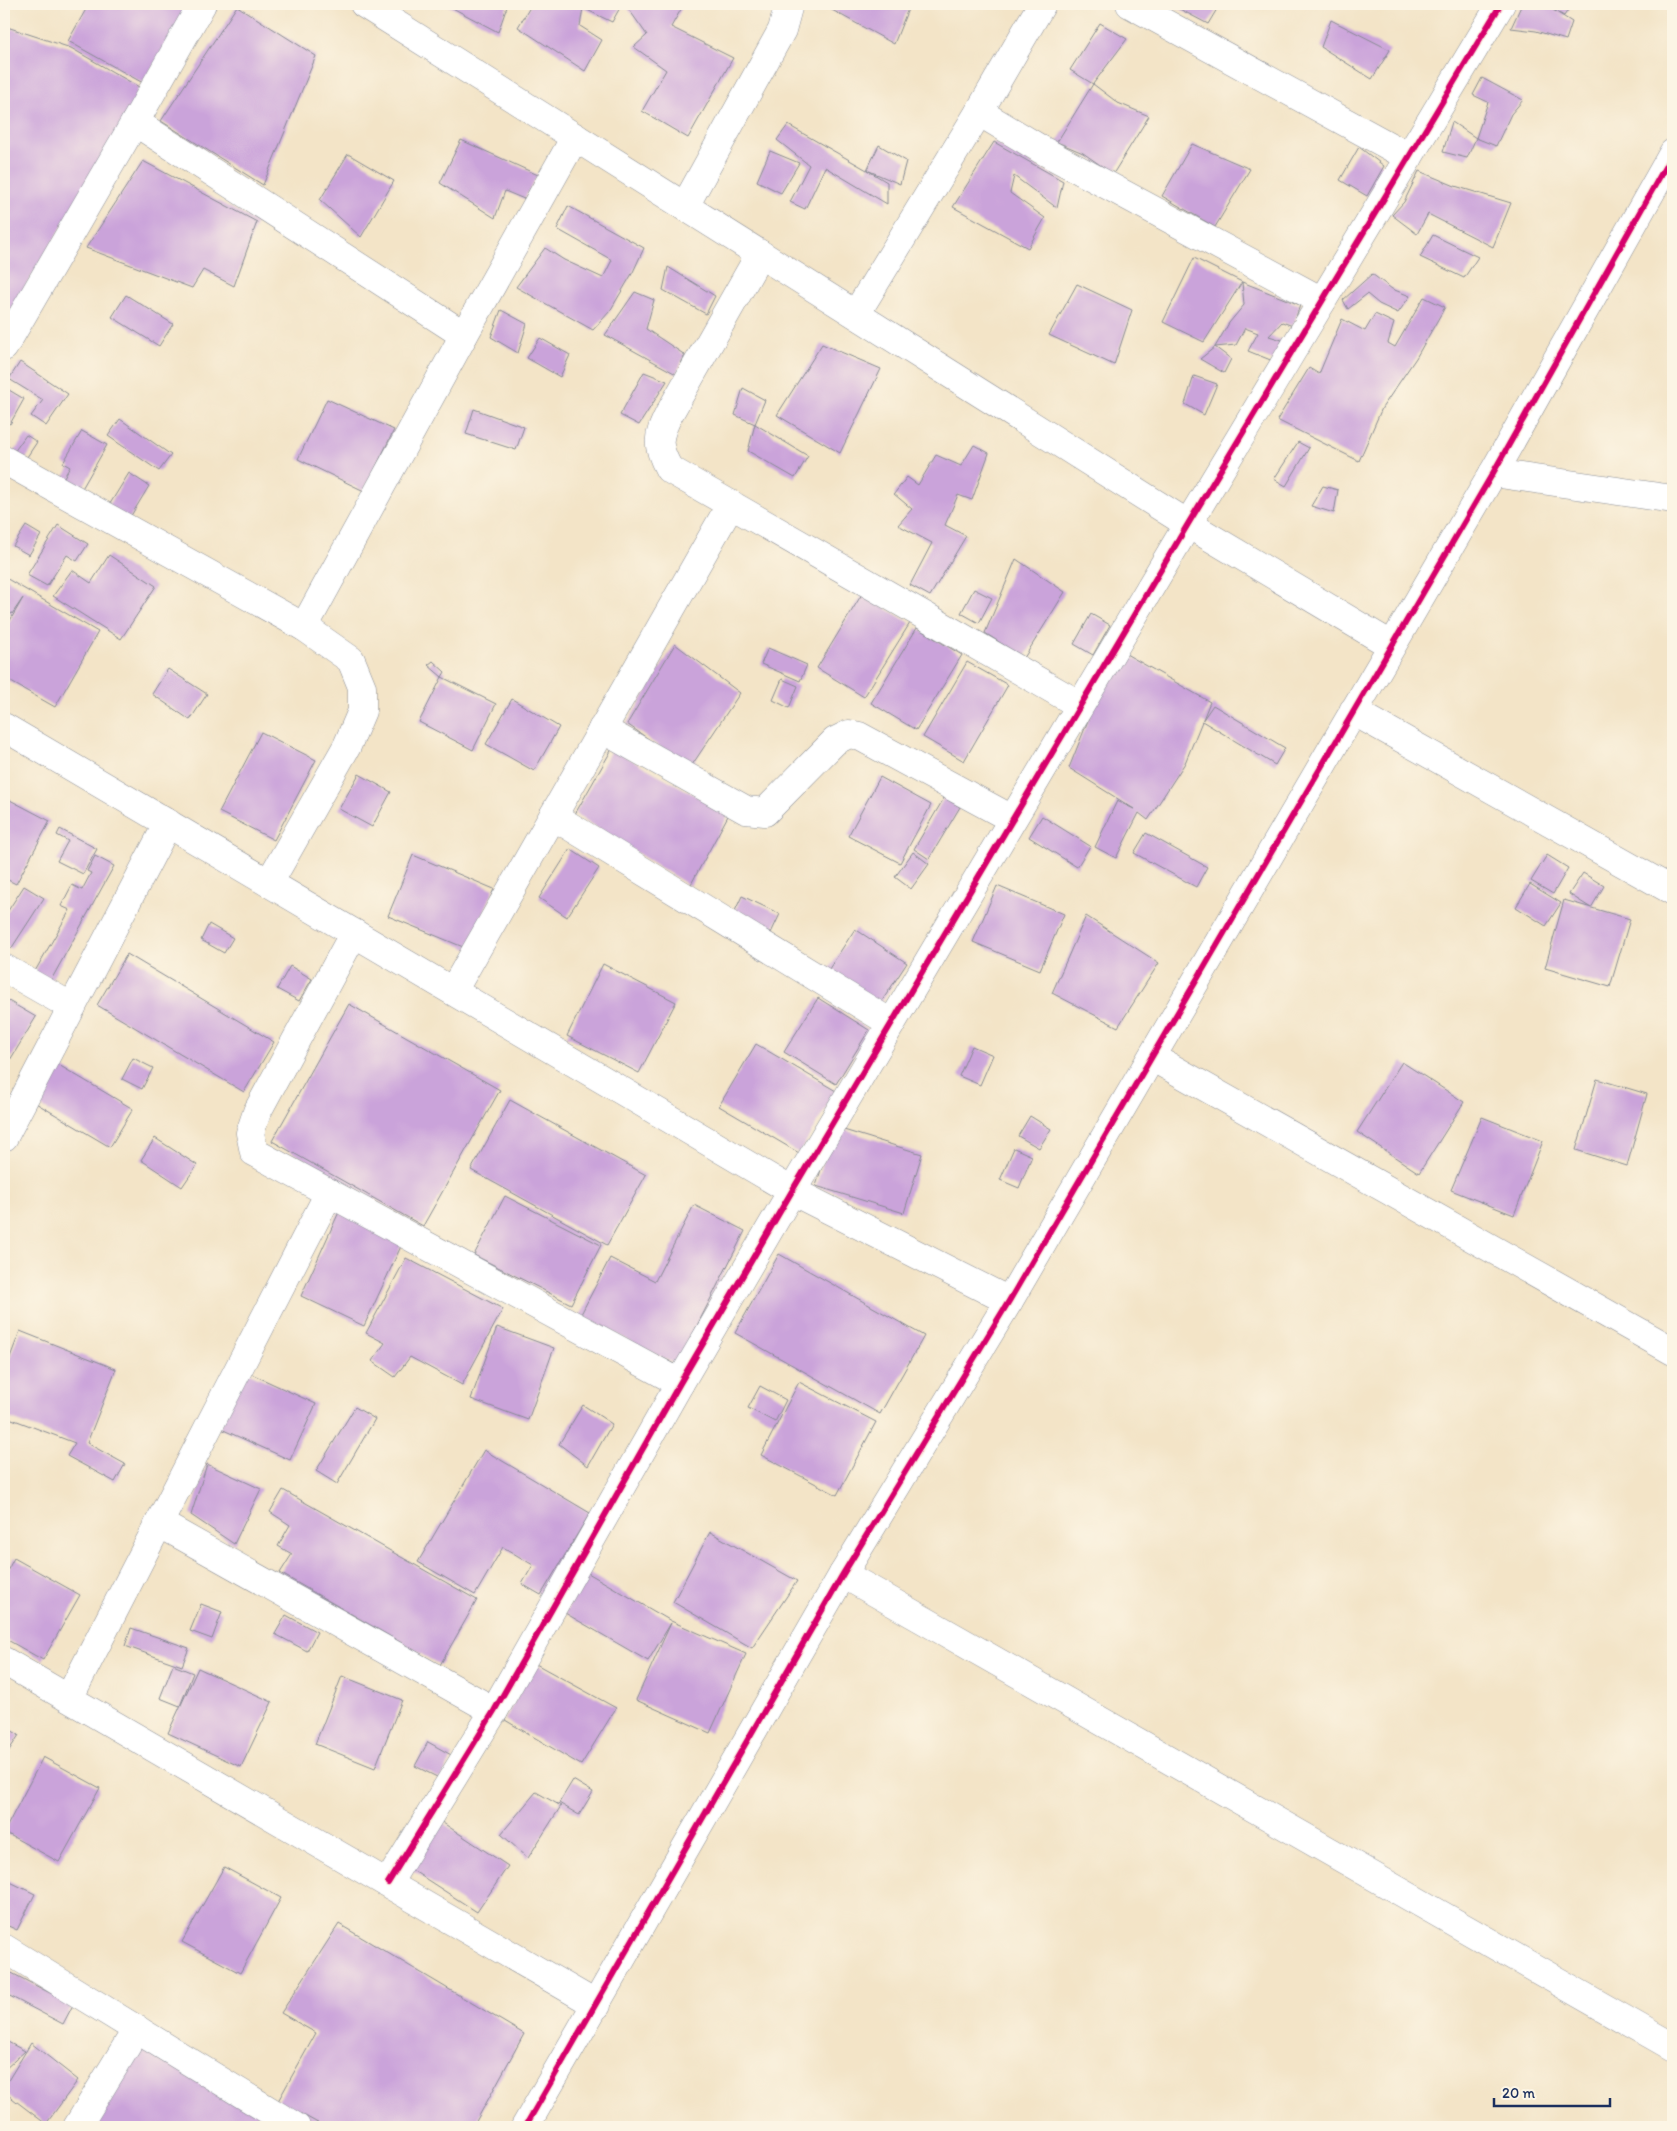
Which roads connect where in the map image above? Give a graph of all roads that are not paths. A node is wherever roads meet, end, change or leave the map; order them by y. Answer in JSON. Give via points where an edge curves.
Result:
{"nodes":[{"id":1,"x":202,"y":4,"type":"edge"},
{"id":2,"x":364,"y":4,"type":"edge"},
{"id":3,"x":789,"y":4,"type":"edge"},
{"id":4,"x":1042,"y":4,"type":"edge"},
{"id":5,"x":1130,"y":4,"type":"edge"},
{"id":6,"x":1493,"y":6,"type":"edge"},
{"id":7,"x":979,"y":112,"type":"junction"},
{"id":8,"x":135,"y":122,"type":"junction"},
{"id":9,"x":575,"y":137,"type":"junction"},
{"id":10,"x":1673,"y":153,"type":"edge"},
{"id":11,"x":1409,"y":157,"type":"junction"},
{"id":12,"x":685,"y":206,"type":"junction"},
{"id":13,"x":760,"y":254,"type":"junction"},
{"id":14,"x":1322,"y":301,"type":"junction"},
{"id":15,"x":856,"y":314,"type":"junction"},
{"id":16,"x":464,"y":334,"type":"junction"},
{"id":17,"x":4,"y":346,"type":"edge"},
{"id":18,"x":4,"y":460,"type":"edge"},
{"id":19,"x":1493,"y":473,"type":"junction"},
{"id":20,"x":1673,"y":499,"type":"edge"},
{"id":21,"x":731,"y":504,"type":"junction"},
{"id":22,"x":1188,"y":524,"type":"junction"},
{"id":23,"x":304,"y":628,"type":"junction"},
{"id":24,"x":1391,"y":645,"type":"junction"},
{"id":25,"x":1080,"y":705,"type":"junction"},
{"id":26,"x":1353,"y":711,"type":"junction"},
{"id":27,"x":4,"y":726,"type":"edge"},
{"id":28,"x":602,"y":729,"type":"junction"},
{"id":29,"x":553,"y":816,"type":"junction"},
{"id":30,"x":1012,"y":819,"type":"junction"},
{"id":31,"x":168,"y":824,"type":"junction"},
{"id":32,"x":269,"y":883,"type":"junction"},
{"id":33,"x":1673,"y":891,"type":"edge"},
{"id":34,"x":354,"y":933,"type":"junction"},
{"id":35,"x":4,"y":968,"type":"edge"},
{"id":36,"x":452,"y":991,"type":"junction"},
{"id":37,"x":72,"y":1007,"type":"junction"},
{"id":38,"x":891,"y":1023,"type":"junction"},
{"id":39,"x":1152,"y":1058,"type":"junction"},
{"id":40,"x":4,"y":1137,"type":"edge"},
{"id":41,"x":792,"y":1191,"type":"junction"},
{"id":42,"x":330,"y":1193,"type":"junction"},
{"id":43,"x":1009,"y":1301,"type":"junction"},
{"id":44,"x":1673,"y":1351,"type":"edge"},
{"id":45,"x":680,"y":1383,"type":"junction"},
{"id":46,"x":159,"y":1523,"type":"junction"},
{"id":47,"x":843,"y":1574,"type":"junction"},
{"id":48,"x":4,"y":1660,"type":"edge"},
{"id":49,"x":69,"y":1698,"type":"junction"},
{"id":50,"x":494,"y":1711,"type":"junction"},
{"id":51,"x":388,"y":1883,"type":"junction"},
{"id":52,"x":4,"y":1948,"type":"edge"},
{"id":53,"x":597,"y":2005,"type":"junction"},
{"id":54,"x":137,"y":2029,"type":"junction"},
{"id":55,"x":1673,"y":2047,"type":"edge"},
{"id":56,"x":283,"y":2124,"type":"edge"},
{"id":57,"x":76,"y":2127,"type":"edge"},
{"id":58,"x":525,"y":2127,"type":"edge"}],
"edges":[{"from":1,"to":8,"type":"street"},
{"from":2,"to":9,"type":"street"},
{"from":3,"to":12,"type":"street","via":[[782,30]]},
{"from":4,"to":7,"type":"street"},
{"from":5,"to":11,"type":"street"},
{"from":6,"to":11,"type":"street"},
{"from":7,"to":14,"type":"street","via":[[1042,150]]},
{"from":7,"to":15,"type":"street"},
{"from":8,"to":16,"type":"street"},
{"from":8,"to":17,"type":"street"},
{"from":9,"to":12,"type":"street"},
{"from":9,"to":16,"type":"street"},
{"from":10,"to":19,"type":"street"},
{"from":11,"to":14,"type":"street"},
{"from":12,"to":13,"type":"street"},
{"from":13,"to":15,"type":"street"},
{"from":13,"to":21,"type":"street","via":[[659,435],[660,451],[670,469]]},
{"from":14,"to":22,"type":"street"},
{"from":15,"to":22,"type":"street"},
{"from":16,"to":23,"type":"street"},
{"from":18,"to":23,"type":"street"},
{"from":19,"to":20,"type":"street"},
{"from":19,"to":24,"type":"street"},
{"from":21,"to":25,"type":"street"},
{"from":21,"to":28,"type":"street"},
{"from":22,"to":24,"type":"street"},
{"from":22,"to":25,"type":"street"},
{"from":23,"to":32,"type":"street","via":[[351,660],[362,687],[362,711],[347,746]]},
{"from":24,"to":26,"type":"street"},
{"from":25,"to":30,"type":"street"},
{"from":26,"to":33,"type":"street"},
{"from":26,"to":39,"type":"street"},
{"from":27,"to":31,"type":"street"},
{"from":28,"to":29,"type":"street"},
{"from":28,"to":30,"type":"street","via":[[746,810],[765,812],[835,741],[849,734],[859,736]]},
{"from":29,"to":36,"type":"street"},
{"from":29,"to":38,"type":"street"},
{"from":30,"to":38,"type":"street"},
{"from":31,"to":32,"type":"street"},
{"from":31,"to":37,"type":"street"},
{"from":32,"to":34,"type":"street"},
{"from":34,"to":36,"type":"street"},
{"from":34,"to":42,"type":"street","via":[[257,1112],[250,1133],[254,1152]]},
{"from":35,"to":37,"type":"street"},
{"from":36,"to":41,"type":"street"},
{"from":37,"to":40,"type":"street"},
{"from":38,"to":41,"type":"street"},
{"from":39,"to":43,"type":"street"},
{"from":39,"to":44,"type":"street"},
{"from":41,"to":43,"type":"street"},
{"from":41,"to":45,"type":"street"},
{"from":42,"to":45,"type":"street"},
{"from":42,"to":46,"type":"street"},
{"from":43,"to":47,"type":"street"},
{"from":45,"to":50,"type":"street"},
{"from":46,"to":49,"type":"street"},
{"from":46,"to":50,"type":"street"},
{"from":47,"to":53,"type":"street"},
{"from":47,"to":55,"type":"street"},
{"from":48,"to":49,"type":"street"},
{"from":49,"to":51,"type":"street"},
{"from":50,"to":51,"type":"street"},
{"from":51,"to":53,"type":"street"},
{"from":52,"to":54,"type":"street"},
{"from":53,"to":58,"type":"street"},
{"from":54,"to":56,"type":"street"},
{"from":54,"to":57,"type":"street"}]}
